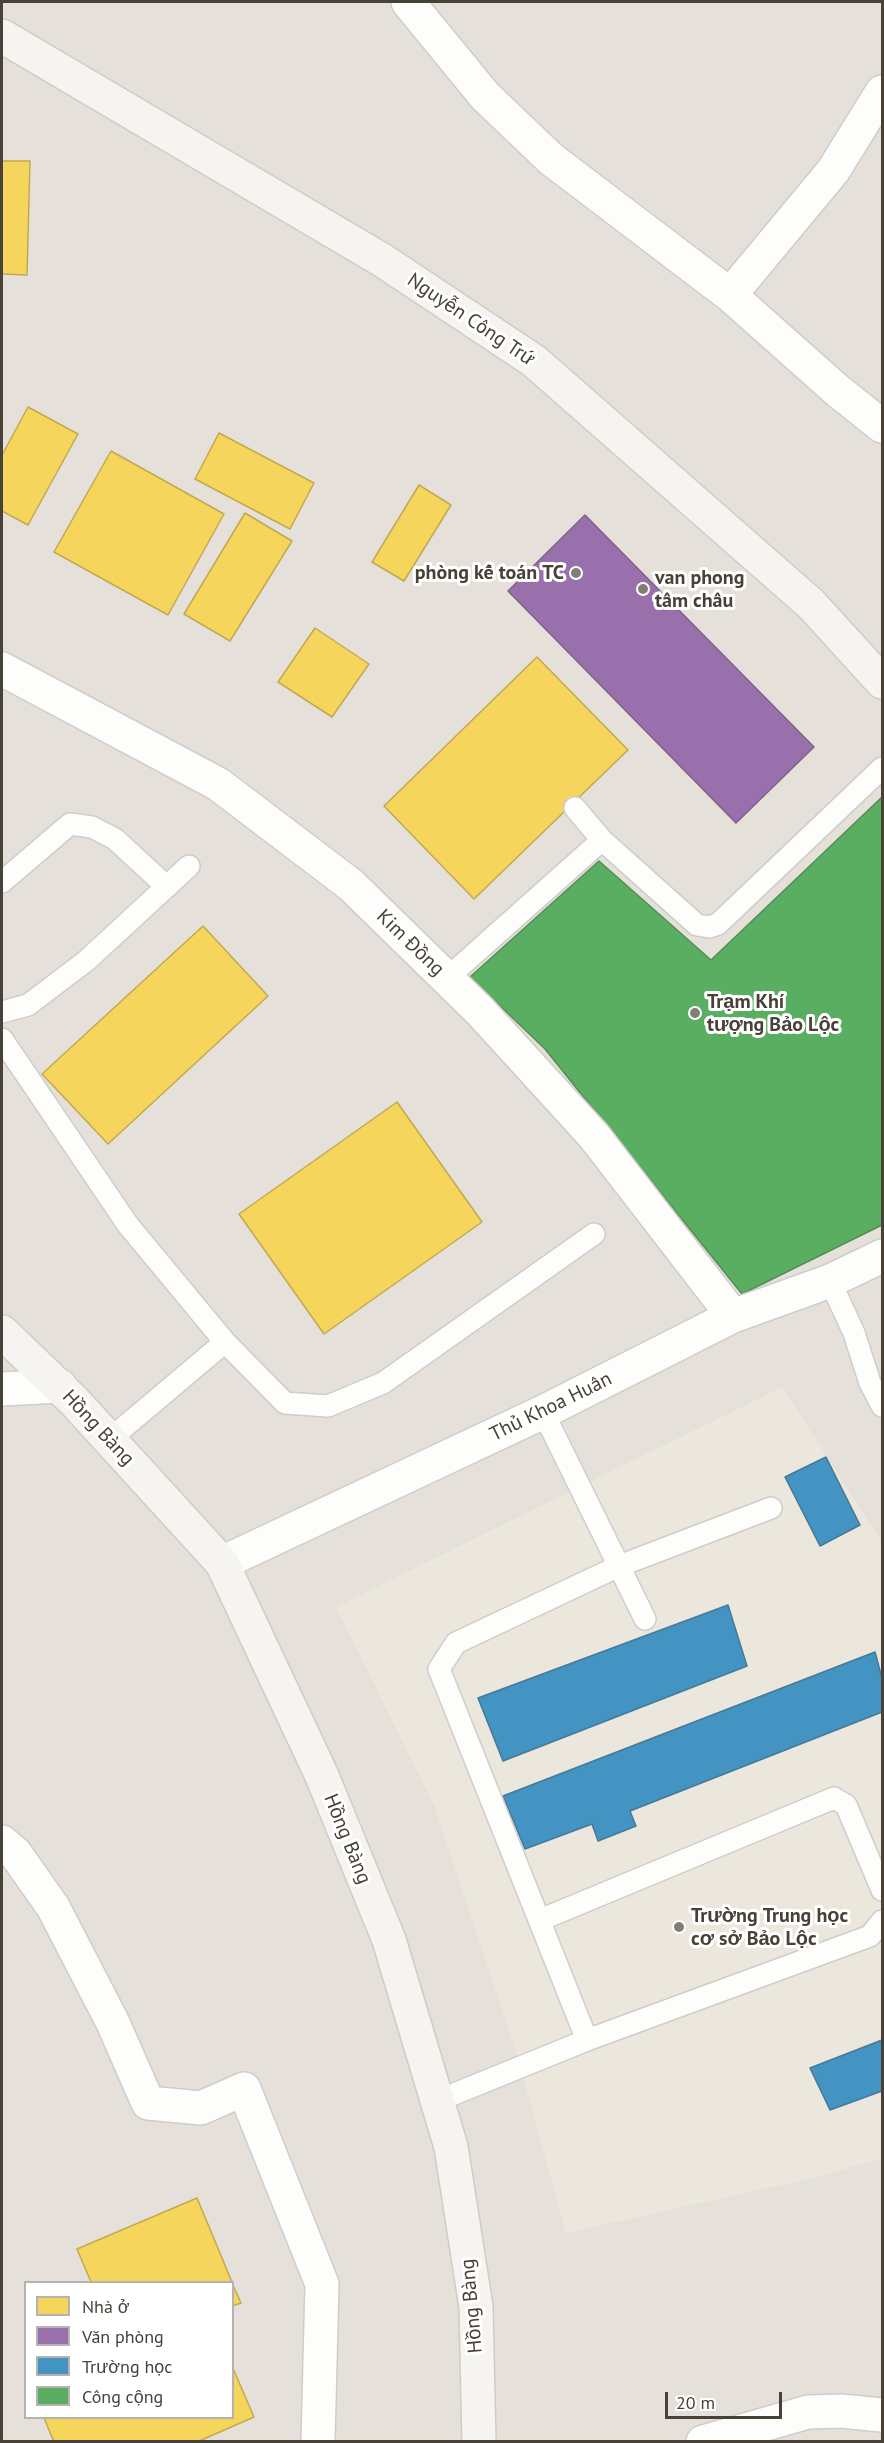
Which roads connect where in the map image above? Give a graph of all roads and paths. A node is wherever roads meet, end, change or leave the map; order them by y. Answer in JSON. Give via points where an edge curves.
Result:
{"nodes":[{"id":1,"x":408,"y":2,"type":"edge"},
{"id":2,"x":2,"y":36,"type":"edge"},
{"id":3,"x":882,"y":92,"type":"edge"},
{"id":4,"x":730,"y":295,"type":"junction"},
{"id":5,"x":882,"y":426,"type":"edge"},
{"id":6,"x":2,"y":669,"type":"edge"},
{"id":7,"x":882,"y":682,"type":"edge"},
{"id":8,"x":882,"y":768,"type":"edge"},
{"id":9,"x":575,"y":808,"type":"dead end"},
{"id":10,"x":602,"y":840,"type":"junction"},
{"id":11,"x":189,"y":866,"type":"dead end"},
{"id":12,"x":2,"y":882,"type":"edge"},
{"id":13,"x":167,"y":887,"type":"junction"},
{"id":14,"x":446,"y":978,"type":"junction"},
{"id":15,"x":2,"y":1012,"type":"edge"},
{"id":16,"x":2,"y":1039,"type":"edge"},
{"id":17,"x":594,"y":1234,"type":"dead end"},
{"id":18,"x":882,"y":1256,"type":"edge"},
{"id":19,"x":830,"y":1281,"type":"junction"},
{"id":20,"x":733,"y":1316,"type":"junction"},
{"id":21,"x":2,"y":1332,"type":"edge"},
{"id":22,"x":225,"y":1342,"type":"junction"},
{"id":23,"x":60,"y":1386,"type":"junction"},
{"id":24,"x":2,"y":1389,"type":"edge"},
{"id":25,"x":882,"y":1406,"type":"edge"},
{"id":26,"x":543,"y":1412,"type":"junction"},
{"id":27,"x":110,"y":1439,"type":"junction"},
{"id":28,"x":771,"y":1508,"type":"dead end"},
{"id":29,"x":222,"y":1563,"type":"junction"},
{"id":30,"x":619,"y":1566,"type":"junction"},
{"id":31,"x":645,"y":1619,"type":"dead end"},
{"id":32,"x":2,"y":1842,"type":"edge"},
{"id":33,"x":882,"y":1890,"type":"edge"},
{"id":34,"x":540,"y":1920,"type":"junction"},
{"id":35,"x":882,"y":1921,"type":"edge"},
{"id":36,"x":587,"y":2040,"type":"junction"},
{"id":37,"x":437,"y":2101,"type":"junction"},
{"id":38,"x":882,"y":2415,"type":"edge"},
{"id":39,"x":318,"y":2442,"type":"edge"},
{"id":40,"x":479,"y":2442,"type":"edge"},
{"id":41,"x":703,"y":2442,"type":"edge"}],
"edges":[{"from":1,"to":4,"type":"street","via":[[485,96],[551,159]]},
{"from":2,"to":7,"type":"street","name":"Nguyễn Công Trứ","via":[[382,260],[534,361],[812,604]]},
{"from":3,"to":4,"type":"street","via":[[833,171]]},
{"from":4,"to":5,"type":"street"},
{"from":6,"to":14,"type":"street","name":"Kim Đồng","via":[[218,784],[351,885]]},
{"from":8,"to":10,"type":"lane","via":[[718,924],[709,927],[697,925]]},
{"from":9,"to":10,"type":"lane"},
{"from":10,"to":14,"type":"lane"},
{"from":11,"to":13,"type":"lane"},
{"from":12,"to":13,"type":"lane","via":[[70,824],[92,827],[115,839]]},
{"from":13,"to":15,"type":"lane","via":[[86,961],[38,998]]},
{"from":14,"to":20,"type":"street","name":"Kim Đồng","via":[[594,1136]]},
{"from":16,"to":22,"type":"lane","via":[[128,1225]]},
{"from":17,"to":22,"type":"lane","via":[[383,1383],[328,1406],[285,1403]]},
{"from":18,"to":19,"type":"street","name":"Thủ Khoa Huân"},
{"from":19,"to":20,"type":"street","name":"Thủ Khoa Huân"},
{"from":19,"to":25,"type":"lane"},
{"from":20,"to":26,"type":"street","name":"Thủ Khoa Huân"},
{"from":21,"to":23,"type":"street","name":"Hồng Bàng"},
{"from":22,"to":27,"type":"lane"},
{"from":23,"to":24,"type":"street"},
{"from":23,"to":27,"type":"street","name":"Hồng Bàng"},
{"from":26,"to":29,"type":"street","name":"Thủ Khoa Huân"},
{"from":26,"to":30,"type":"lane"},
{"from":27,"to":29,"type":"street","name":"Hồng Bàng"},
{"from":28,"to":30,"type":"lane"},
{"from":29,"to":37,"type":"street","name":"Hồng Bàng","via":[[322,1776],[389,1940]]},
{"from":30,"to":31,"type":"lane"},
{"from":30,"to":34,"type":"lane","via":[[456,1643],[439,1670]]},
{"from":32,"to":39,"type":"street","via":[[15,1853],[53,1907],[113,2023],[148,2103],[201,2108],[244,2089],[322,2284]]},
{"from":33,"to":34,"type":"lane","via":[[846,1805],[834,1798]]},
{"from":34,"to":36,"type":"lane"},
{"from":35,"to":36,"type":"lane","via":[[870,1936]]},
{"from":36,"to":37,"type":"lane"},
{"from":37,"to":40,"type":"street","name":"Hồng Bàng","via":[[451,2147],[476,2307]]},
{"from":38,"to":41,"type":"street","via":[[808,2412]]}]}
